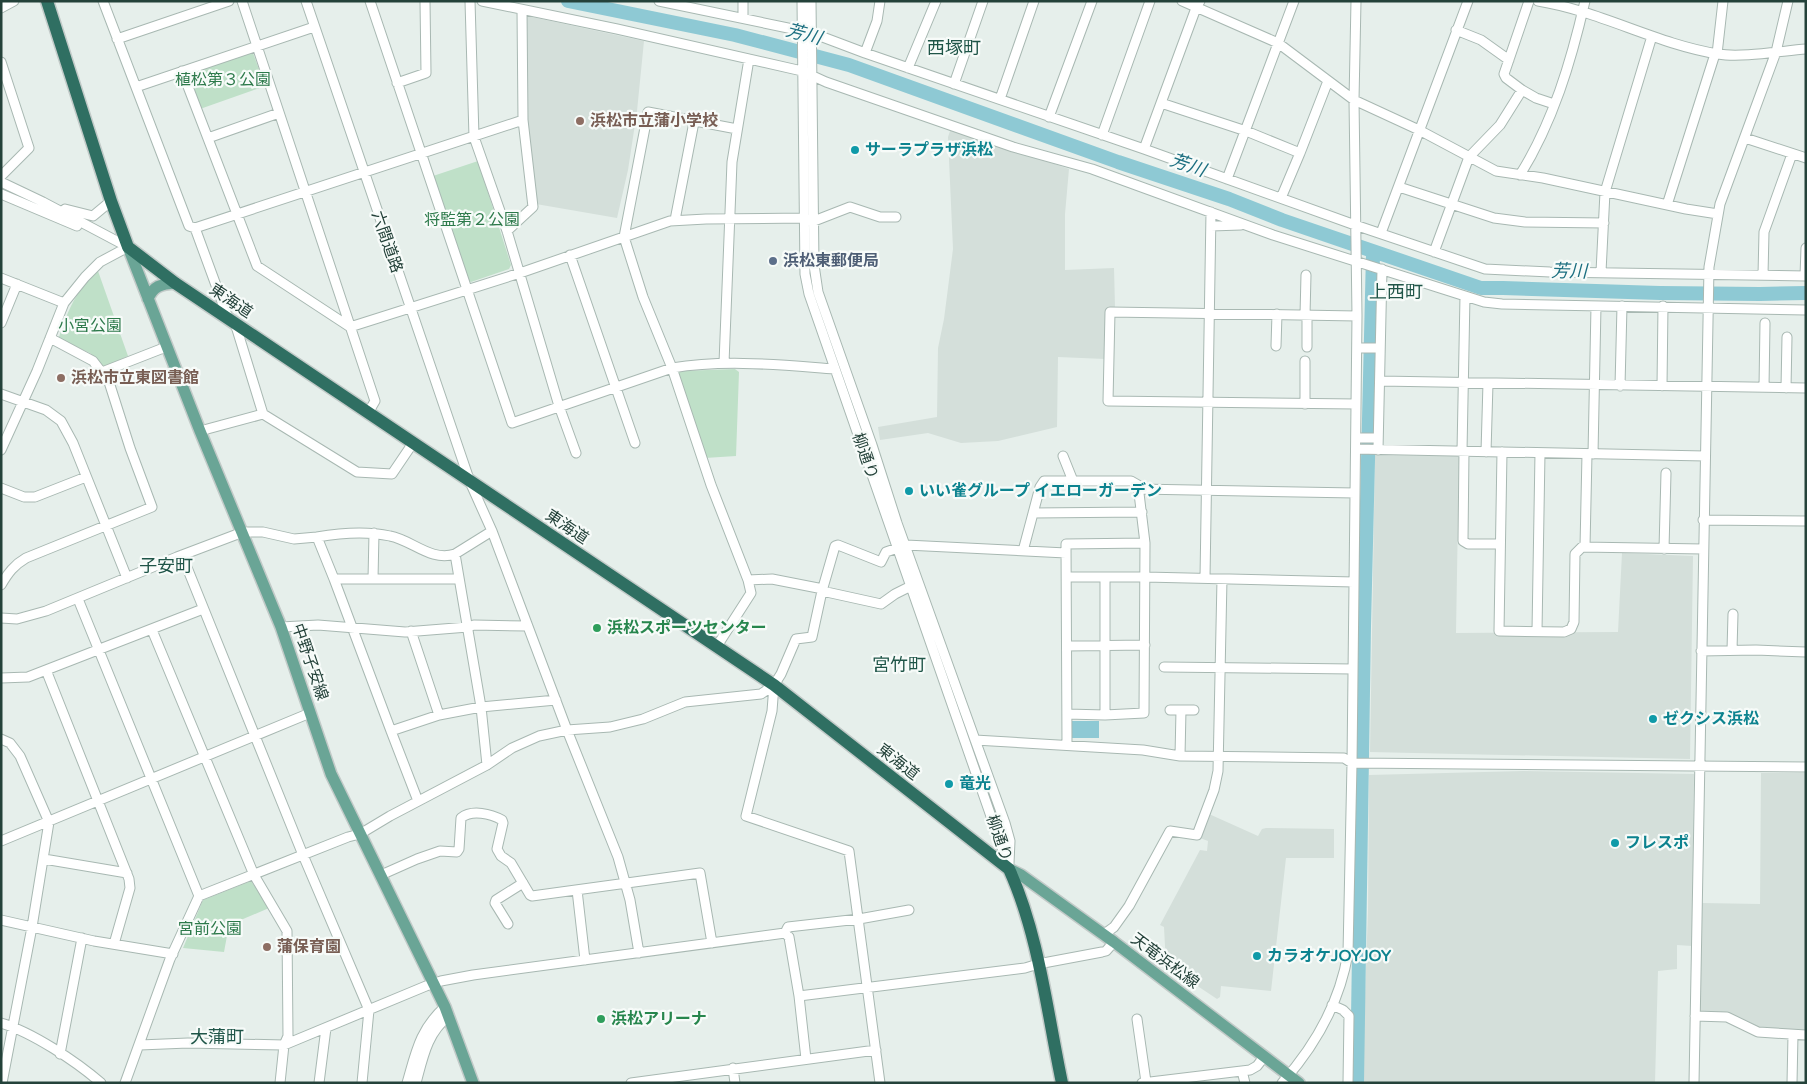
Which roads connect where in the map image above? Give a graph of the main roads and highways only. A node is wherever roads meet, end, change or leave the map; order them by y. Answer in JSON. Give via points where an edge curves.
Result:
{"nodes":[{"id":1,"x":47,"y":1,"type":"edge"},
{"id":2,"x":128,"y":247,"type":"junction"},
{"id":3,"x":175,"y":283,"type":"junction"},
{"id":4,"x":148,"y":299,"type":"junction"},
{"id":5,"x":1009,"y":869,"type":"junction"},
{"id":6,"x":1286,"y":1079,"type":"edge"},
{"id":7,"x":473,"y":1083,"type":"edge"},
{"id":8,"x":1062,"y":1083,"type":"edge"},
{"id":9,"x":1299,"y":1083,"type":"edge"}],
"edges":[{"from":1,"to":2,"type":"highway"},
{"from":2,"to":3,"type":"highway","name":"東海道"},
{"from":2,"to":4,"type":"main road","name":"中野子安線"},
{"from":3,"to":4,"type":"main road","via":[[156,287]]},
{"from":3,"to":5,"type":"highway","name":"東海道","via":[[774,685]]},
{"from":4,"to":7,"type":"main road","name":"中野子安線","via":[[281,627],[331,774],[435,984]]},
{"from":5,"to":6,"type":"main road","name":"天竜浜松線","via":[[1114,942],[1264,1057]]},
{"from":5,"to":8,"type":"highway","name":"東海道","via":[[1022,900],[1038,964]]},
{"from":6,"to":9,"type":"main road","name":"天竜浜松線"}]}
